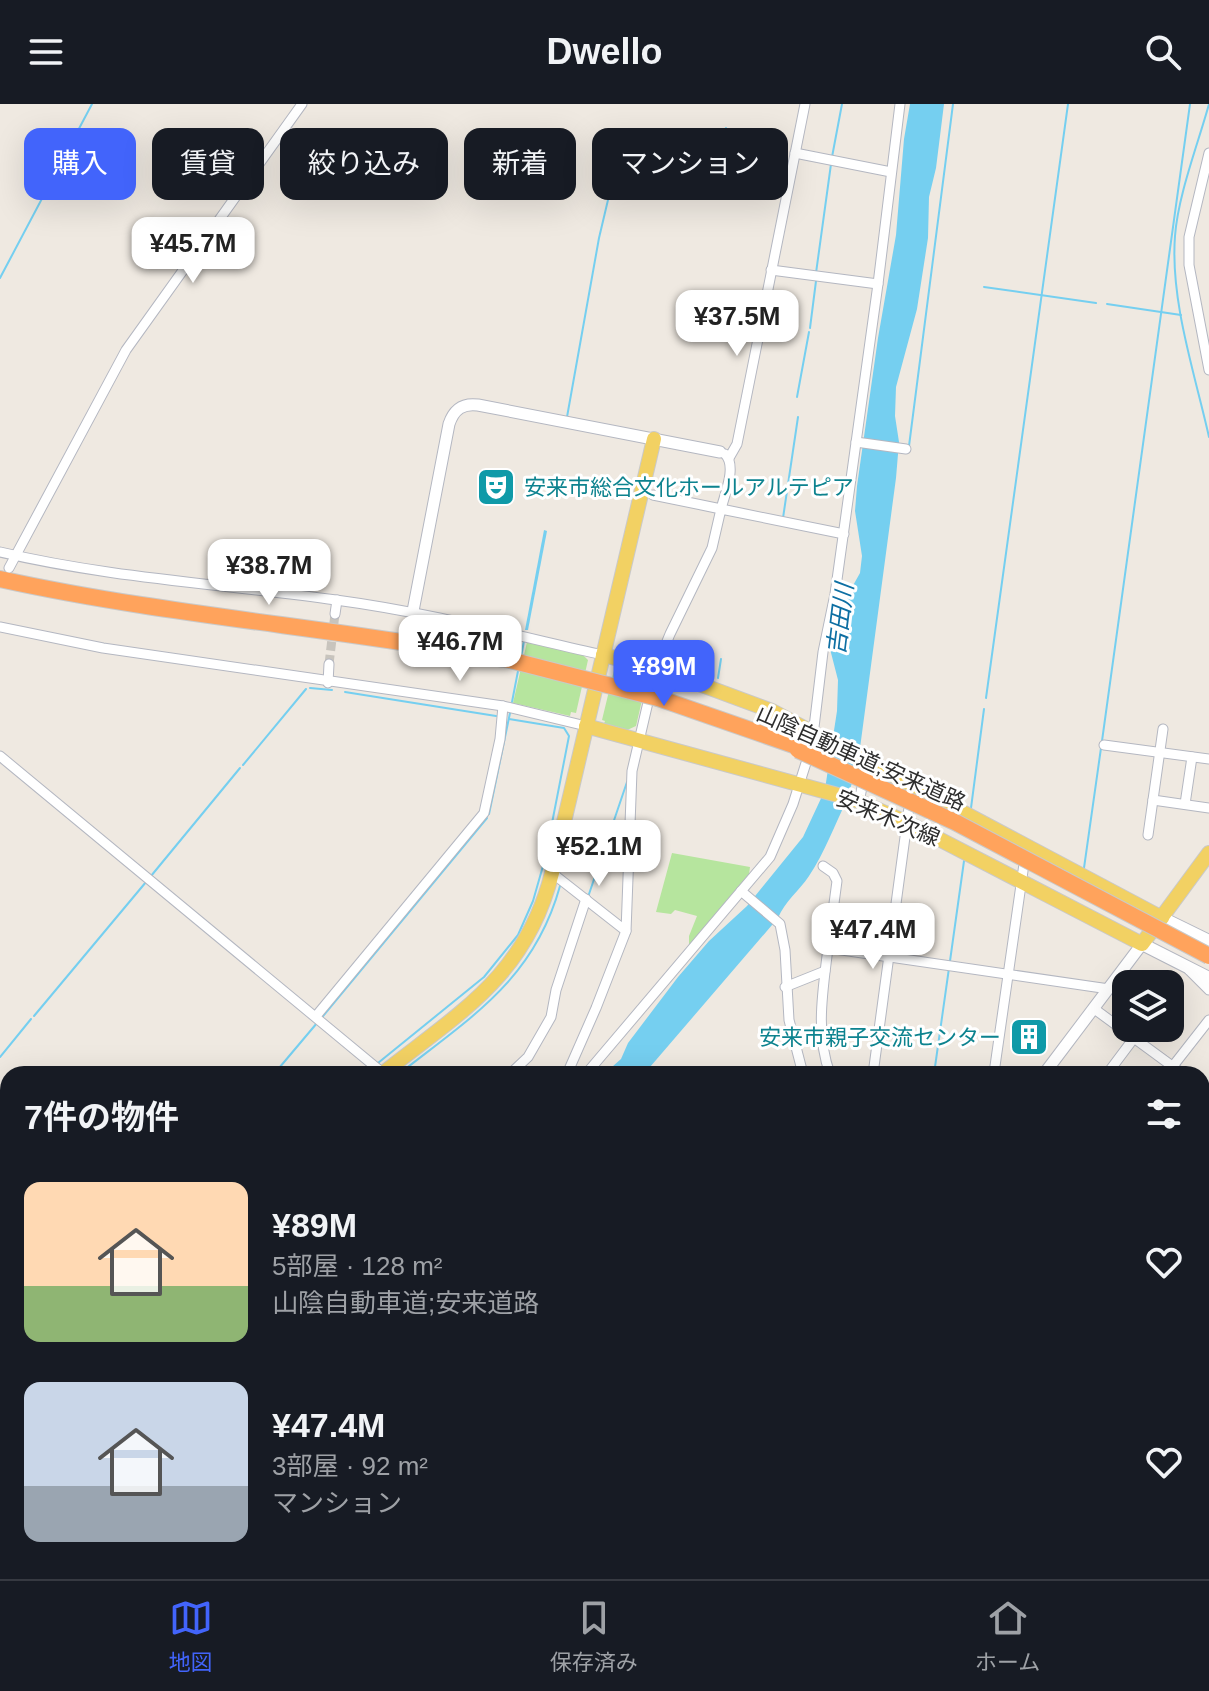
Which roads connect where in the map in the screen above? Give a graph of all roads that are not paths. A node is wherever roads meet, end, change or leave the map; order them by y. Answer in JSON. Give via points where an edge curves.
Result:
{"nodes":[{"id":1,"x":302,"y":104,"type":"edge"},
{"id":2,"x":805,"y":104,"type":"edge"},
{"id":3,"x":900,"y":104,"type":"edge"},
{"id":4,"x":795,"y":153,"type":"junction"},
{"id":5,"x":1209,"y":153,"type":"edge"},
{"id":6,"x":891,"y":172,"type":"junction"},
{"id":7,"x":771,"y":270,"type":"junction"},
{"id":8,"x":878,"y":284,"type":"junction"},
{"id":9,"x":1209,"y":370,"type":"edge"},
{"id":10,"x":654,"y":439,"type":"junction"},
{"id":11,"x":857,"y":442,"type":"junction"},
{"id":12,"x":904,"y":448,"type":"dead end"},
{"id":13,"x":725,"y":455,"type":"junction"},
{"id":14,"x":653,"y":495,"type":"dead end"},
{"id":15,"x":721,"y":509,"type":"junction"},
{"id":16,"x":844,"y":534,"type":"junction"},
{"id":17,"x":0,"y":552,"type":"edge"},
{"id":18,"x":15,"y":555,"type":"junction"},
{"id":19,"x":3,"y":577,"type":"edge"},
{"id":20,"x":337,"y":600,"type":"junction"},
{"id":21,"x":413,"y":611,"type":"junction"},
{"id":22,"x":335,"y":614,"type":"tunnel mouth"},
{"id":23,"x":0,"y":627,"type":"edge"},
{"id":24,"x":603,"y":655,"type":"junction"},
{"id":25,"x":329,"y":664,"type":"tunnel mouth"},
{"id":26,"x":656,"y":668,"type":"junction"},
{"id":27,"x":328,"y":683,"type":"junction"},
{"id":28,"x":503,"y":706,"type":"junction"},
{"id":29,"x":586,"y":726,"type":"junction"},
{"id":30,"x":1163,"y":729,"type":"dead end"},
{"id":31,"x":815,"y":734,"type":"junction"},
{"id":32,"x":639,"y":740,"type":"junction"},
{"id":33,"x":1104,"y":745,"type":"dead end"},
{"id":34,"x":1160,"y":752,"type":"junction"},
{"id":35,"x":0,"y":756,"type":"edge"},
{"id":36,"x":1192,"y":757,"type":"junction"},
{"id":37,"x":1209,"y":759,"type":"edge"},
{"id":38,"x":866,"y":761,"type":"junction"},
{"id":39,"x":804,"y":784,"type":"junction"},
{"id":40,"x":911,"y":785,"type":"junction"},
{"id":41,"x":1153,"y":800,"type":"junction"},
{"id":42,"x":858,"y":801,"type":"junction"},
{"id":43,"x":1185,"y":804,"type":"junction"},
{"id":44,"x":1209,"y":808,"type":"edge"},
{"id":45,"x":908,"y":823,"type":"junction"},
{"id":46,"x":1148,"y":835,"type":"dead end"},
{"id":47,"x":1027,"y":845,"type":"junction"},
{"id":48,"x":1209,"y":853,"type":"edge"},
{"id":49,"x":823,"y":866,"type":"dead end"},
{"id":50,"x":552,"y":873,"type":"junction"},
{"id":51,"x":1022,"y":882,"type":"junction"},
{"id":52,"x":742,"y":892,"type":"junction"},
{"id":53,"x":586,"y":899,"type":"junction"},
{"id":54,"x":1162,"y":918,"type":"junction"},
{"id":55,"x":626,"y":931,"type":"junction"},
{"id":56,"x":1209,"y":941,"type":"edge"},
{"id":57,"x":1142,"y":944,"type":"junction"},
{"id":58,"x":828,"y":948,"type":"junction"},
{"id":59,"x":1209,"y":954,"type":"edge"},
{"id":60,"x":890,"y":956,"type":"junction"},
{"id":61,"x":1189,"y":967,"type":"junction"},
{"id":62,"x":825,"y":971,"type":"junction"},
{"id":63,"x":1008,"y":973,"type":"junction"},
{"id":64,"x":1209,"y":978,"type":"edge"},
{"id":65,"x":785,"y":987,"type":"junction"},
{"id":66,"x":1109,"y":989,"type":"junction"},
{"id":67,"x":1209,"y":990,"type":"edge"},
{"id":68,"x":1093,"y":1008,"type":"junction"},
{"id":69,"x":316,"y":1016,"type":"junction"},
{"id":70,"x":1209,"y":1020,"type":"edge"},
{"id":71,"x":1112,"y":1022,"type":"edge"},
{"id":72,"x":1131,"y":1042,"type":"edge"},
{"id":73,"x":1140,"y":1042,"type":"edge"},
{"id":74,"x":374,"y":1066,"type":"edge"},
{"id":75,"x":393,"y":1066,"type":"edge"},
{"id":76,"x":518,"y":1066,"type":"edge"},
{"id":77,"x":571,"y":1066,"type":"edge"},
{"id":78,"x":593,"y":1066,"type":"edge"},
{"id":79,"x":800,"y":1066,"type":"edge"},
{"id":80,"x":828,"y":1066,"type":"edge"},
{"id":81,"x":874,"y":1066,"type":"edge"},
{"id":82,"x":995,"y":1066,"type":"edge"},
{"id":83,"x":1050,"y":1066,"type":"edge"},
{"id":84,"x":1113,"y":1066,"type":"edge"},
{"id":85,"x":1173,"y":1066,"type":"joint"}],
"edges":[{"from":1,"to":18,"type":"street","via":[[126,350]]},
{"from":2,"to":4,"type":"street"},
{"from":3,"to":6,"type":"street"},
{"from":4,"to":6,"type":"street"},
{"from":4,"to":7,"type":"street"},
{"from":5,"to":9,"type":"street","via":[[1189,237],[1189,265]]},
{"from":6,"to":8,"type":"street"},
{"from":7,"to":8,"type":"street"},
{"from":7,"to":13,"type":"street","via":[[737,444]]},
{"from":8,"to":11,"type":"street"},
{"from":10,"to":13,"type":"street"},
{"from":10,"to":21,"type":"street","via":[[478,405],[459,408],[449,424]]},
{"from":10,"to":24,"type":"main road"},
{"from":11,"to":12,"type":"street"},
{"from":11,"to":16,"type":"street"},
{"from":13,"to":15,"type":"street","via":[[731,465]]},
{"from":14,"to":15,"type":"street"},
{"from":15,"to":16,"type":"street"},
{"from":15,"to":26,"type":"street","via":[[712,548]]},
{"from":16,"to":31,"type":"street"},
{"from":17,"to":18,"type":"street"},
{"from":18,"to":19,"type":"street"},
{"from":18,"to":20,"type":"street"},
{"from":19,"to":59,"type":"highway","name":"山陰自動車道;安来道路","bridge":true,"via":[[131,603],[434,646],[658,700],[799,748],[931,806]]},
{"from":20,"to":21,"type":"street"},
{"from":20,"to":22,"type":"street"},
{"from":21,"to":24,"type":"street"},
{"from":23,"to":27,"type":"street"},
{"from":24,"to":26,"type":"main road","name":"安来木次線"},
{"from":24,"to":29,"type":"main road"},
{"from":25,"to":27,"type":"street"},
{"from":26,"to":31,"type":"main road","name":"安来木次線","via":[[740,698]]},
{"from":26,"to":32,"type":"street"},
{"from":27,"to":28,"type":"street"},
{"from":28,"to":29,"type":"street"},
{"from":28,"to":69,"type":"street","via":[[484,813]]},
{"from":29,"to":32,"type":"main road","name":"安来木次線"},
{"from":29,"to":50,"type":"main road"},
{"from":30,"to":34,"type":"street"},
{"from":31,"to":38,"type":"main road","name":"安来木次線"},
{"from":31,"to":39,"type":"street"},
{"from":32,"to":39,"type":"main road","name":"安来木次線"},
{"from":32,"to":55,"type":"street","via":[[631,779]]},
{"from":33,"to":34,"type":"street"},
{"from":34,"to":36,"type":"street"},
{"from":34,"to":41,"type":"street"},
{"from":35,"to":69,"type":"street"},
{"from":36,"to":37,"type":"street"},
{"from":36,"to":43,"type":"street"},
{"from":38,"to":40,"type":"main road","name":"安来木次線"},
{"from":38,"to":42,"type":"street"},
{"from":39,"to":42,"type":"main road","name":"安来木次線"},
{"from":39,"to":52,"type":"street","via":[[775,848]]},
{"from":40,"to":45,"type":"street"},
{"from":40,"to":47,"type":"main road","name":"安来木次線"},
{"from":41,"to":43,"type":"street"},
{"from":41,"to":46,"type":"street"},
{"from":42,"to":45,"type":"main road","name":"安来木次線"},
{"from":43,"to":44,"type":"street"},
{"from":45,"to":51,"type":"main road","name":"安来木次線"},
{"from":45,"to":60,"type":"street"},
{"from":47,"to":51,"type":"street"},
{"from":47,"to":54,"type":"main road","name":"安来木次線"},
{"from":48,"to":54,"type":"main road"},
{"from":49,"to":58,"type":"street","via":[[837,881]]},
{"from":50,"to":53,"type":"street"},
{"from":50,"to":75,"type":"main road","via":[[532,930],[508,967]]},
{"from":51,"to":57,"type":"main road","name":"安来木次線"},
{"from":51,"to":63,"type":"street"},
{"from":52,"to":65,"type":"street","via":[[780,924]]},
{"from":52,"to":78,"type":"street"},
{"from":53,"to":55,"type":"street"},
{"from":53,"to":76,"type":"street","via":[[551,1017]]},
{"from":54,"to":56,"type":"main road"},
{"from":54,"to":57,"type":"main road"},
{"from":55,"to":77,"type":"street"},
{"from":57,"to":61,"type":"main road"},
{"from":57,"to":66,"type":"street"},
{"from":58,"to":60,"type":"street"},
{"from":58,"to":62,"type":"street"},
{"from":60,"to":63,"type":"street"},
{"from":60,"to":81,"type":"street"},
{"from":61,"to":64,"type":"main road"},
{"from":61,"to":67,"type":"street"},
{"from":62,"to":65,"type":"street"},
{"from":62,"to":80,"type":"street","via":[[821,1039]]},
{"from":63,"to":66,"type":"street"},
{"from":63,"to":82,"type":"street"},
{"from":65,"to":79,"type":"street"},
{"from":66,"to":68,"type":"street"},
{"from":68,"to":71,"type":"street"},
{"from":68,"to":83,"type":"street"},
{"from":69,"to":74,"type":"street"},
{"from":70,"to":85,"type":"street"},
{"from":72,"to":84,"type":"street"},
{"from":73,"to":85,"type":"street"}]}
